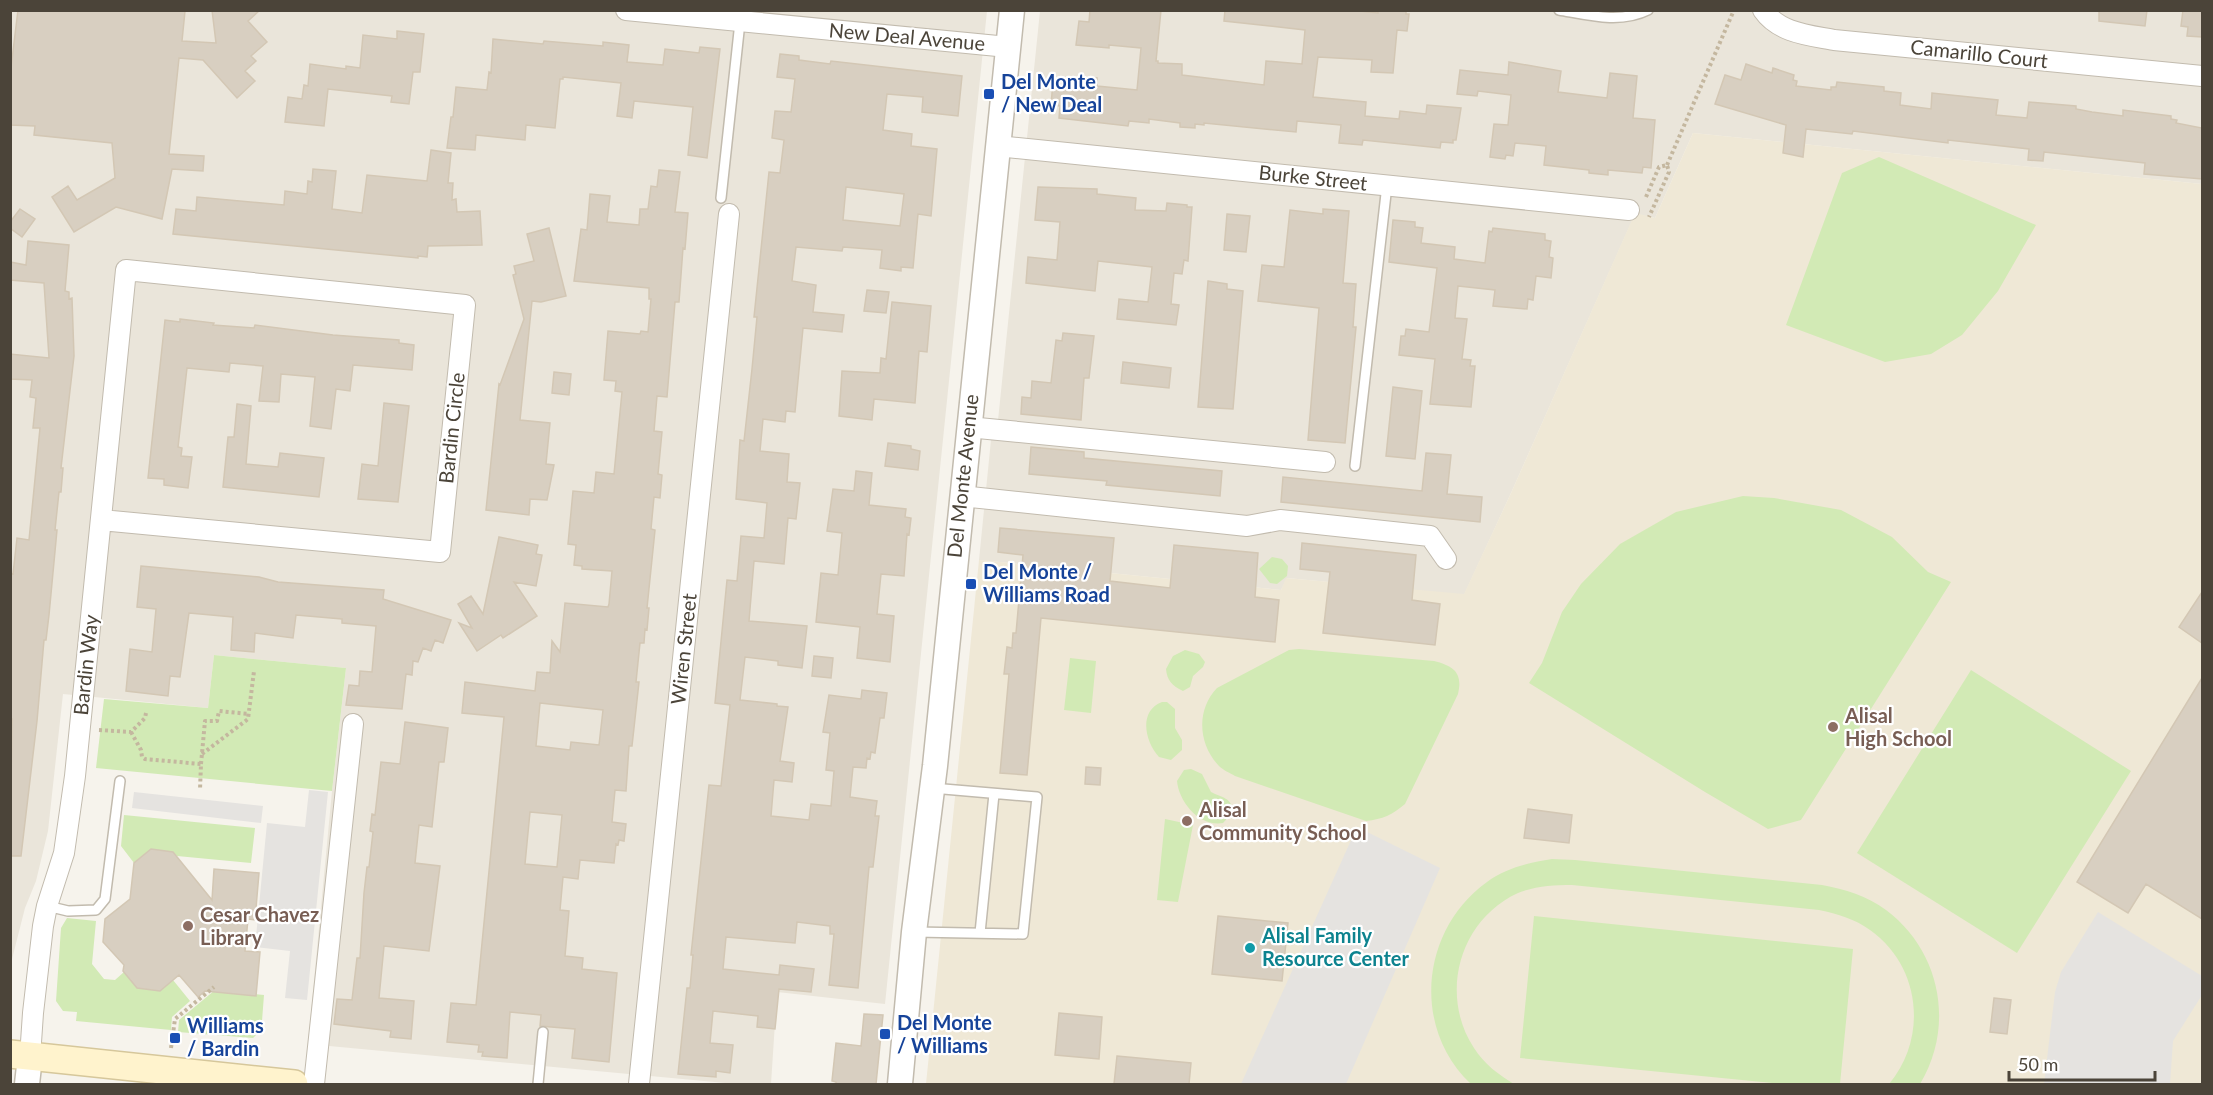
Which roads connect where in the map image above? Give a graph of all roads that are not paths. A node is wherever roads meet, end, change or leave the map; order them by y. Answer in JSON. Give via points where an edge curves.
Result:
{"nodes":[{"id":1,"x":626,"y":10,"type":"edge"},
{"id":2,"x":1012,"y":10,"type":"edge"},
{"id":3,"x":1559,"y":10,"type":"edge"},
{"id":4,"x":1648,"y":10,"type":"edge"},
{"id":5,"x":1763,"y":10,"type":"edge"},
{"id":6,"x":740,"y":22,"type":"junction"},
{"id":7,"x":1008,"y":47,"type":"junction"},
{"id":8,"x":2202,"y":76,"type":"edge"},
{"id":9,"x":998,"y":146,"type":"junction"},
{"id":10,"x":1387,"y":185,"type":"junction"},
{"id":11,"x":725,"y":206,"type":"joint"},
{"id":12,"x":1629,"y":210,"type":"dead end"},
{"id":13,"x":126,"y":270,"type":"joint"},
{"id":14,"x":968,"y":427,"type":"junction"},
{"id":15,"x":1325,"y":462,"type":"dead end"},
{"id":16,"x":1355,"y":466,"type":"dead end"},
{"id":17,"x":961,"y":496,"type":"junction"},
{"id":18,"x":101,"y":520,"type":"junction"},
{"id":19,"x":1446,"y":559,"type":"dead end"},
{"id":20,"x":353,"y":724,"type":"dead end"},
{"id":21,"x":120,"y":781,"type":"dead end"},
{"id":22,"x":932,"y":788,"type":"junction"},
{"id":23,"x":994,"y":794,"type":"junction"},
{"id":24,"x":47,"y":906,"type":"junction"},
{"id":25,"x":914,"y":932,"type":"junction"},
{"id":26,"x":980,"y":933,"type":"junction"},
{"id":27,"x":543,"y":1032,"type":"dead end"},
{"id":28,"x":20,"y":1056,"type":"edge"},
{"id":29,"x":27,"y":1084,"type":"edge"},
{"id":30,"x":294,"y":1084,"type":"edge"},
{"id":31,"x":314,"y":1084,"type":"edge"},
{"id":32,"x":538,"y":1084,"type":"edge"},
{"id":33,"x":639,"y":1084,"type":"edge"},
{"id":34,"x":900,"y":1084,"type":"edge"}],
"edges":[{"from":1,"to":6,"type":"street","name":"New Deal Avenue"},
{"from":2,"to":7,"type":"street","name":"Del Monte Avenue"},
{"from":3,"to":4,"type":"lane","via":[[1619,18]]},
{"from":5,"to":8,"type":"street","name":"Camarillo Court","via":[[1780,27],[1834,40]]},
{"from":6,"to":7,"type":"street","name":"New Deal Avenue"},
{"from":6,"to":11,"type":"lane"},
{"from":7,"to":9,"type":"street","name":"Del Monte Avenue"},
{"from":9,"to":10,"type":"street","name":"Burke Street"},
{"from":9,"to":14,"type":"street","name":"Del Monte Avenue"},
{"from":10,"to":12,"type":"street","name":"Burke Street"},
{"from":10,"to":16,"type":"lane"},
{"from":11,"to":33,"type":"street","name":"Wiren Street"},
{"from":13,"to":18,"type":"street","name":"Bardin Way"},
{"from":13,"to":18,"type":"street","name":"Bardin Circle","via":[[465,305],[440,552]]},
{"from":14,"to":15,"type":"street"},
{"from":14,"to":17,"type":"street","name":"Del Monte Avenue"},
{"from":17,"to":19,"type":"street","via":[[1247,526],[1280,520],[1430,536]]},
{"from":17,"to":22,"type":"street","name":"Del Monte Avenue"},
{"from":18,"to":24,"type":"street","name":"Bardin Way","via":[[64,853]]},
{"from":20,"to":31,"type":"street"},
{"from":21,"to":24,"type":"lane","via":[[105,899],[96,910],[68,911]]},
{"from":22,"to":23,"type":"lane"},
{"from":22,"to":25,"type":"street","name":"Del Monte Avenue"},
{"from":23,"to":26,"type":"lane"},
{"from":23,"to":26,"type":"lane","via":[[1037,797],[1023,933]]},
{"from":24,"to":28,"type":"street","name":"Bardin Way","via":[[33,1013]]},
{"from":25,"to":26,"type":"lane"},
{"from":25,"to":34,"type":"street","name":"Del Monte Avenue"},
{"from":27,"to":32,"type":"lane"},
{"from":28,"to":29,"type":"street"},
{"from":28,"to":30,"type":"main road"}]}
